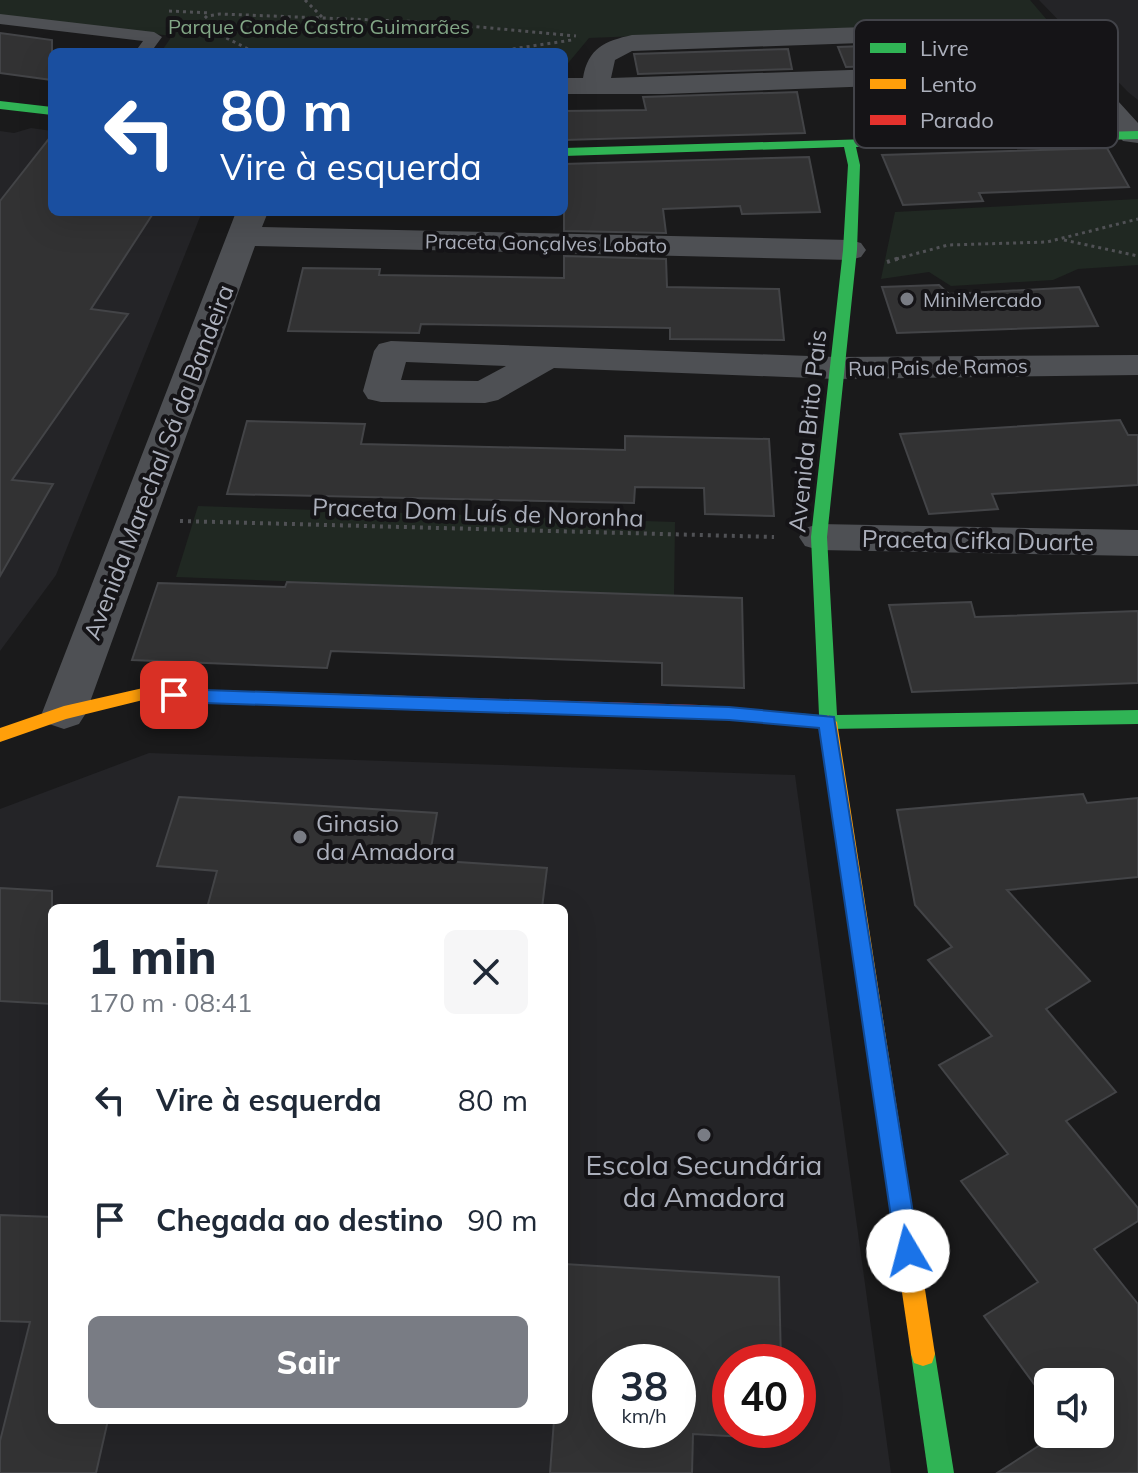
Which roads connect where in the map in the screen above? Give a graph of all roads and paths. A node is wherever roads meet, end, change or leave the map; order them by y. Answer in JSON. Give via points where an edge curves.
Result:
{"nodes":[{"id":1,"x":305,"y":0,"type":"edge"},
{"id":2,"x":323,"y":18,"type":"junction"},
{"id":3,"x":0,"y":19,"type":"edge"},
{"id":4,"x":854,"y":33,"type":"edge"},
{"id":5,"x":589,"y":38,"type":"dead end"},
{"id":6,"x":146,"y":48,"type":"edge"},
{"id":7,"x":246,"y":48,"type":"edge"},
{"id":8,"x":854,"y":79,"type":"edge"},
{"id":9,"x":596,"y":85,"type":"junction"},
{"id":10,"x":568,"y":86,"type":"edge"},
{"id":11,"x":0,"y":105,"type":"edge"},
{"id":12,"x":48,"y":111,"type":"edge"},
{"id":13,"x":1118,"y":117,"type":"edge"},
{"id":14,"x":1135,"y":135,"type":"edge"},
{"id":15,"x":850,"y":145,"type":"junction"},
{"id":16,"x":854,"y":145,"type":"edge"},
{"id":17,"x":568,"y":152,"type":"edge"},
{"id":18,"x":1138,"y":219,"type":"edge"},
{"id":19,"x":247,"y":224,"type":"edge"},
{"id":20,"x":1059,"y":239,"type":"junction"},
{"id":21,"x":1138,"y":256,"type":"edge"},
{"id":22,"x":849,"y":261,"type":"junction"},
{"id":23,"x":547,"y":357,"type":"dead end"},
{"id":24,"x":1138,"y":365,"type":"edge"},
{"id":25,"x":836,"y":368,"type":"junction"},
{"id":26,"x":136,"y":521,"type":"junction"},
{"id":27,"x":819,"y":537,"type":"junction"},
{"id":28,"x":1138,"y":543,"type":"edge"},
{"id":29,"x":64,"y":713,"type":"junction"},
{"id":30,"x":1138,"y":717,"type":"edge"},
{"id":31,"x":828,"y":722,"type":"junction"},
{"id":32,"x":0,"y":735,"type":"edge"},
{"id":33,"x":941,"y":1473,"type":"edge"}],
"edges":[{"from":1,"to":2,"type":"path"},
{"from":2,"to":5,"type":"path"},
{"from":2,"to":7,"type":"path","via":[[220,14],[199,24]]},
{"from":3,"to":6,"type":"lane","via":[[154,37]]},
{"from":4,"to":9,"type":"street","via":[[611,47],[598,63]]},
{"from":8,"to":9,"type":"street"},
{"from":9,"to":10,"type":"street"},
{"from":11,"to":12,"type":"street"},
{"from":13,"to":14,"type":"street"},
{"from":15,"to":16,"type":"street"},
{"from":15,"to":17,"type":"street"},
{"from":15,"to":22,"type":"street","name":"Avenida Brito Pais","via":[[854,165]]},
{"from":18,"to":20,"type":"path"},
{"from":19,"to":22,"type":"street","name":"Praceta Gonçalves Lobato"},
{"from":19,"to":26,"type":"street","name":"Avenida Marechal Sá da Bandeira"},
{"from":20,"to":21,"type":"path"},
{"from":20,"to":22,"type":"path","via":[[948,245]]},
{"from":22,"to":25,"type":"street","name":"Avenida Brito Pais"},
{"from":23,"to":25,"type":"street","name":"Rua Pais de Ramos"},
{"from":24,"to":25,"type":"street","name":"Rua Pais de Ramos"},
{"from":25,"to":27,"type":"street","name":"Avenida Brito Pais"},
{"from":26,"to":27,"type":"path","name":"Praceta Dom Luís de Noronha"},
{"from":26,"to":29,"type":"street","name":"Avenida Marechal Sá da Bandeira"},
{"from":27,"to":28,"type":"street","name":"Praceta Cifka Duarte"},
{"from":27,"to":31,"type":"street","name":"Avenida Brito Pais"},
{"from":29,"to":31,"type":"street","via":[[143,694],[729,713]]},
{"from":29,"to":32,"type":"street"},
{"from":30,"to":31,"type":"street"},
{"from":31,"to":33,"type":"street","name":"Avenida Brito Pais"}]}
